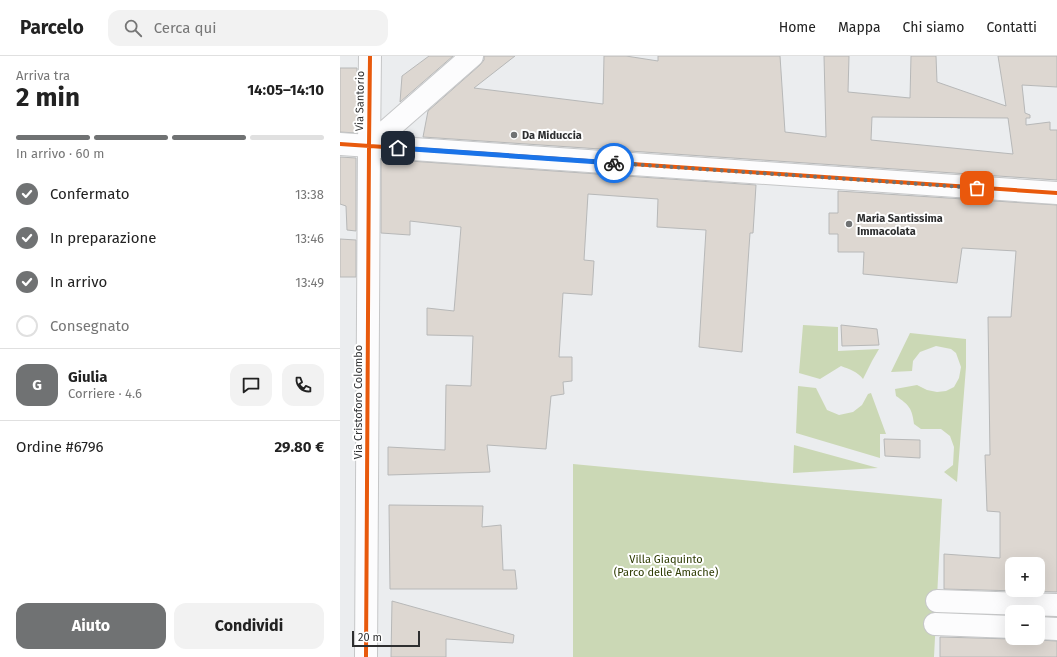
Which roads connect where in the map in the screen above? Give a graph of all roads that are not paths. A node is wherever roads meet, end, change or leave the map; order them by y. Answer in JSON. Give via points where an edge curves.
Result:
{"nodes":[{"id":1,"x":370,"y":56,"type":"edge"},
{"id":2,"x":472,"y":56,"type":"edge"},
{"id":3,"x":340,"y":144,"type":"edge"},
{"id":4,"x":369,"y":146,"type":"junction"},
{"id":5,"x":1057,"y":193,"type":"edge"},
{"id":6,"x":937,"y":601,"type":"dead end"},
{"id":7,"x":1057,"y":605,"type":"edge"},
{"id":8,"x":936,"y":624,"type":"dead end"},
{"id":9,"x":1005,"y":627,"type":"edge"},
{"id":10,"x":1045,"y":628,"type":"edge"},
{"id":11,"x":1057,"y":629,"type":"edge"},
{"id":12,"x":366,"y":657,"type":"edge"}],
"edges":[{"from":1,"to":4,"type":"street","name":"Via Santorio"},
{"from":2,"to":4,"type":"street"},
{"from":3,"to":4,"type":"street"},
{"from":4,"to":5,"type":"street"},
{"from":4,"to":12,"type":"street","name":"Via Cristoforo Colombo"},
{"from":6,"to":7,"type":"street"},
{"from":8,"to":9,"type":"street"},
{"from":10,"to":11,"type":"street"}]}
